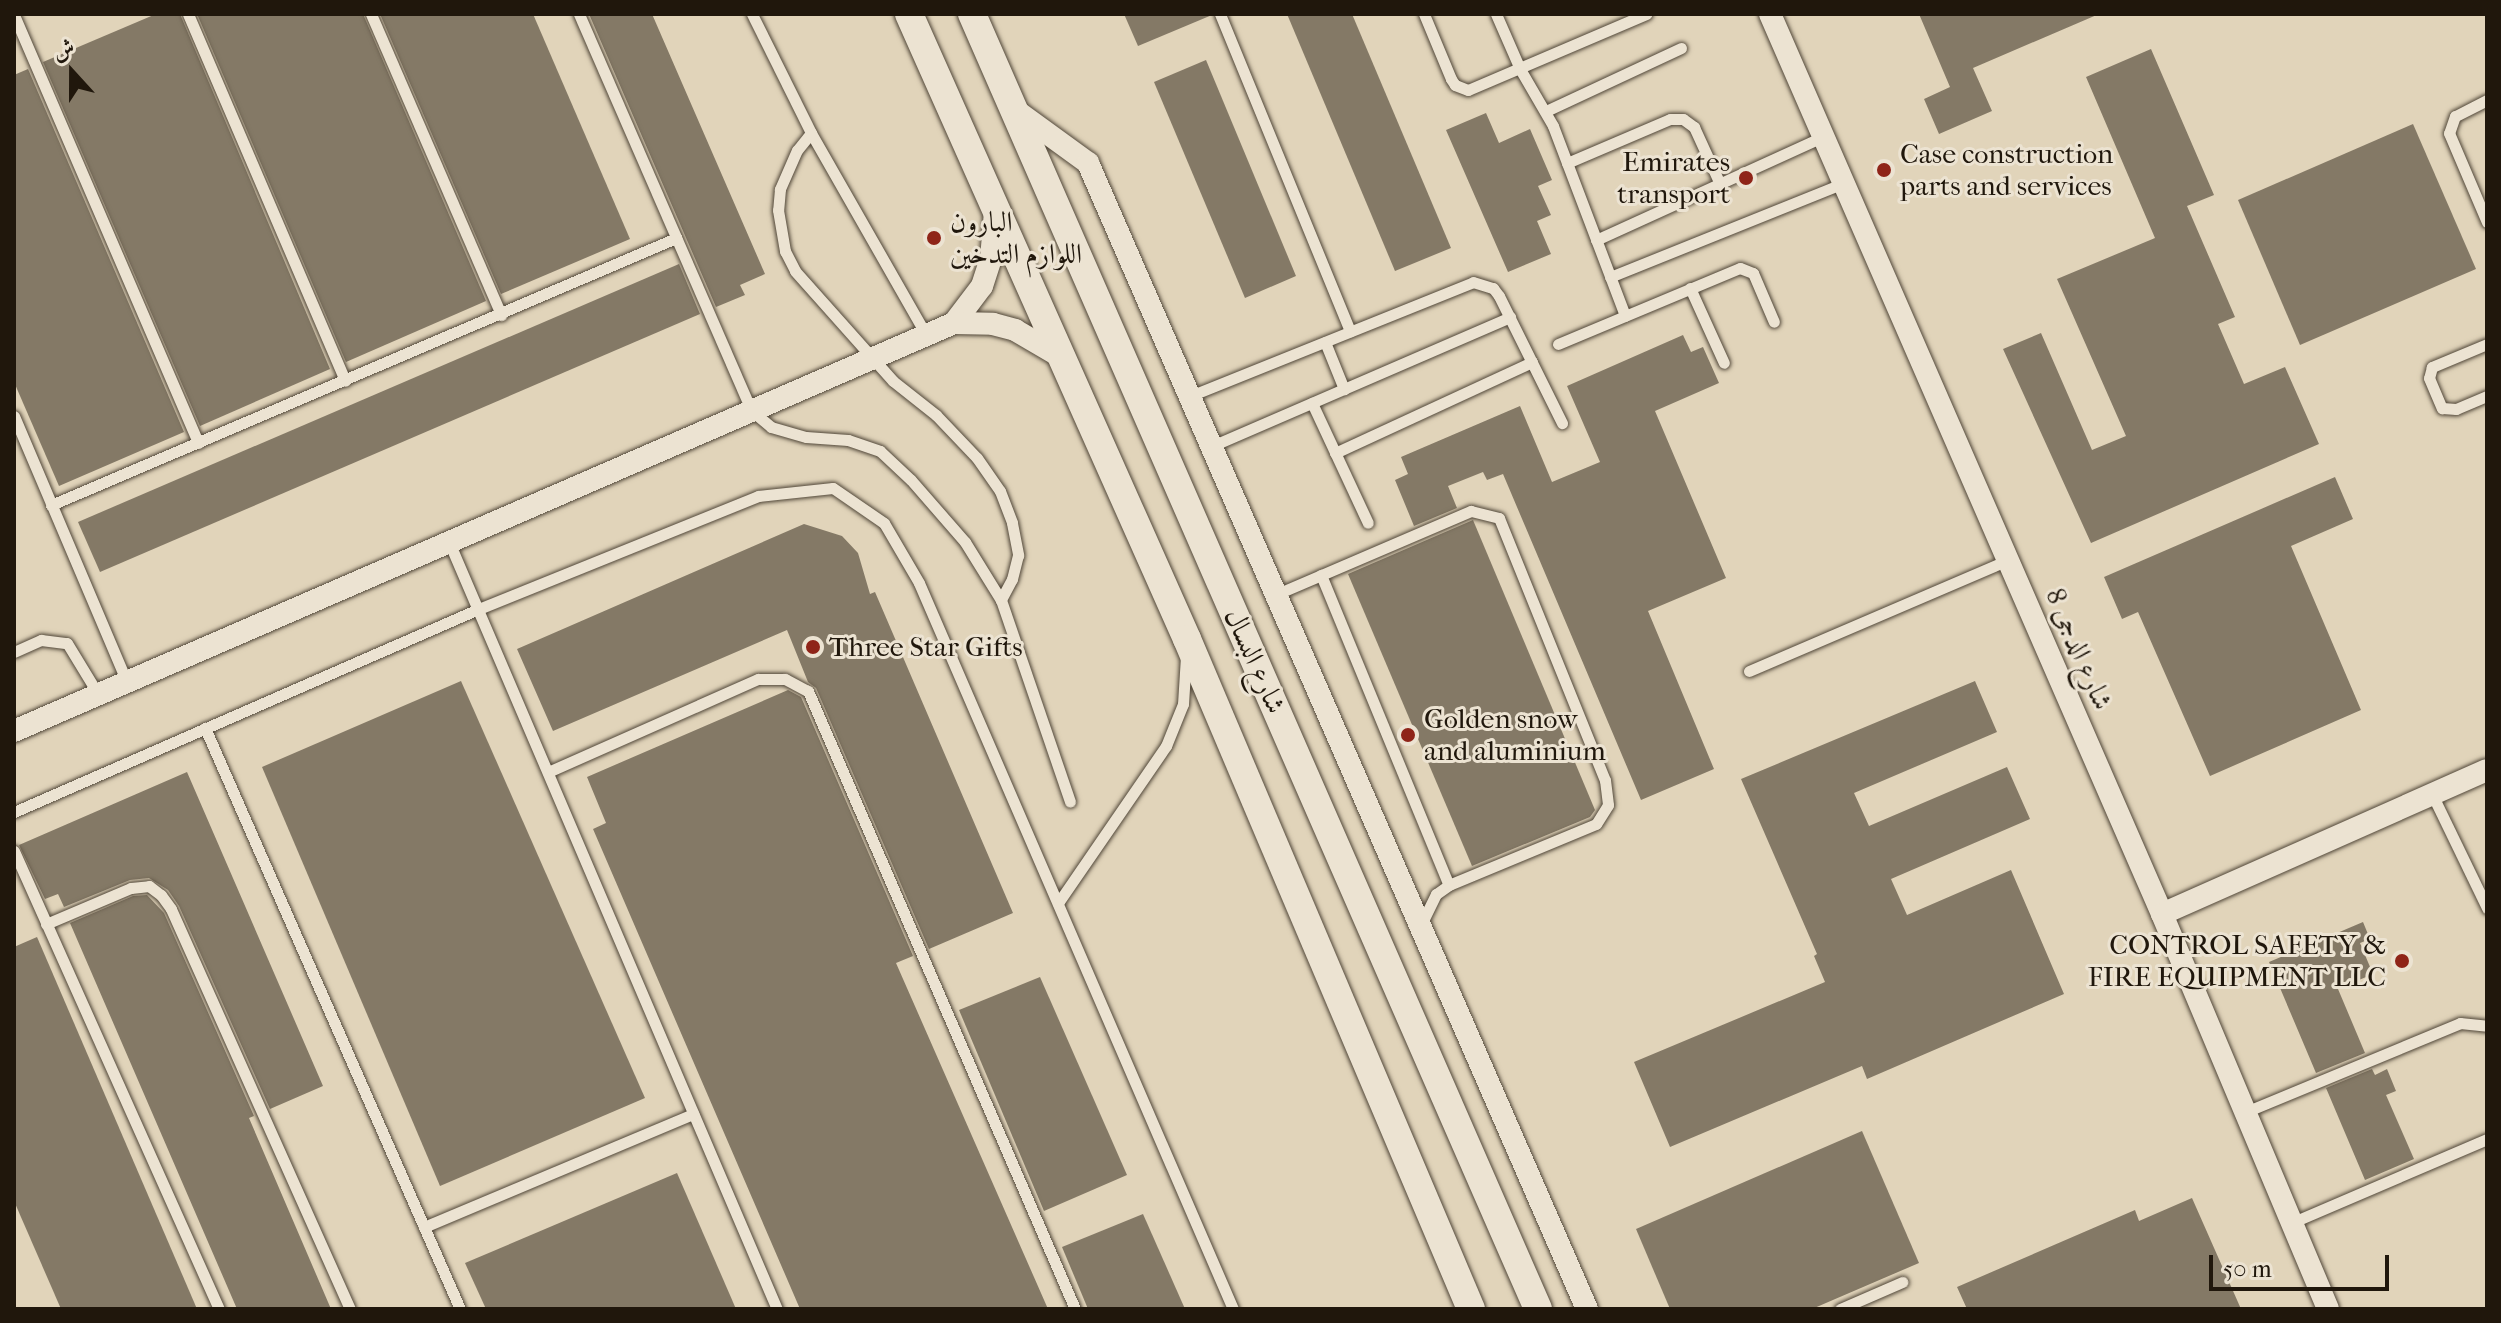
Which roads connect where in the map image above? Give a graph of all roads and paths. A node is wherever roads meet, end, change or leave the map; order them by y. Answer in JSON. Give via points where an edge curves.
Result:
{"nodes":[{"id":1,"x":188,"y":14,"type":"edge"},
{"id":2,"x":371,"y":14,"type":"edge"},
{"id":3,"x":579,"y":14,"type":"edge"},
{"id":4,"x":752,"y":14,"type":"edge"},
{"id":5,"x":909,"y":14,"type":"edge"},
{"id":6,"x":1220,"y":14,"type":"edge"},
{"id":7,"x":1424,"y":14,"type":"edge"},
{"id":8,"x":1496,"y":14,"type":"edge"},
{"id":9,"x":1646,"y":14,"type":"edge"},
{"id":10,"x":1770,"y":14,"type":"edge"},
{"id":11,"x":14,"y":15,"type":"edge"},
{"id":12,"x":977,"y":18,"type":"edge"},
{"id":13,"x":1681,"y":48,"type":"dead end"},
{"id":14,"x":1520,"y":69,"type":"junction"},
{"id":15,"x":2487,"y":100,"type":"edge"},
{"id":16,"x":1014,"y":109,"type":"junction"},
{"id":17,"x":1546,"y":111,"type":"junction"},
{"id":18,"x":811,"y":133,"type":"junction"},
{"id":19,"x":1824,"y":136,"type":"junction"},
{"id":20,"x":1567,"y":163,"type":"junction"},
{"id":21,"x":1844,"y":183,"type":"junction"},
{"id":22,"x":1720,"y":184,"type":"junction"},
{"id":23,"x":995,"y":211,"type":"junction"},
{"id":24,"x":2487,"y":222,"type":"edge"},
{"id":25,"x":676,"y":238,"type":"junction"},
{"id":26,"x":1596,"y":240,"type":"junction"},
{"id":27,"x":1610,"y":277,"type":"junction"},
{"id":28,"x":1690,"y":288,"type":"junction"},
{"id":29,"x":501,"y":315,"type":"junction"},
{"id":30,"x":1625,"y":316,"type":"junction"},
{"id":31,"x":1510,"y":317,"type":"junction"},
{"id":32,"x":1774,"y":322,"type":"dead end"},
{"id":33,"x":954,"y":323,"type":"junction"},
{"id":34,"x":1350,"y":331,"type":"junction"},
{"id":35,"x":926,"y":335,"type":"junction"},
{"id":36,"x":1325,"y":342,"type":"junction"},
{"id":37,"x":1558,"y":344,"type":"dead end"},
{"id":38,"x":2487,"y":344,"type":"edge"},
{"id":39,"x":1058,"y":355,"type":"junction"},
{"id":40,"x":873,"y":359,"type":"junction"},
{"id":41,"x":1532,"y":362,"type":"junction"},
{"id":42,"x":1724,"y":363,"type":"dead end"},
{"id":43,"x":345,"y":381,"type":"junction"},
{"id":44,"x":1344,"y":389,"type":"junction"},
{"id":45,"x":1190,"y":396,"type":"junction"},
{"id":46,"x":2487,"y":396,"type":"edge"},
{"id":47,"x":1312,"y":403,"type":"junction"},
{"id":48,"x":752,"y":411,"type":"junction"},
{"id":49,"x":14,"y":416,"type":"edge"},
{"id":50,"x":1562,"y":423,"type":"dead end"},
{"id":51,"x":198,"y":443,"type":"junction"},
{"id":52,"x":1212,"y":446,"type":"junction"},
{"id":53,"x":1335,"y":453,"type":"junction"},
{"id":54,"x":51,"y":505,"type":"junction"},
{"id":55,"x":1368,"y":523,"type":"dead end"},
{"id":56,"x":449,"y":542,"type":"junction"},
{"id":57,"x":2008,"y":560,"type":"junction"},
{"id":58,"x":1321,"y":575,"type":"junction"},
{"id":59,"x":1277,"y":594,"type":"junction"},
{"id":60,"x":1001,"y":600,"type":"junction"},
{"id":61,"x":476,"y":610,"type":"junction"},
{"id":62,"x":1187,"y":639,"type":"junction"},
{"id":63,"x":14,"y":652,"type":"edge"},
{"id":64,"x":1749,"y":671,"type":"dead end"},
{"id":65,"x":127,"y":682,"type":"junction"},
{"id":66,"x":98,"y":694,"type":"junction"},
{"id":67,"x":205,"y":728,"type":"junction"},
{"id":68,"x":14,"y":731,"type":"edge"},
{"id":69,"x":2487,"y":770,"type":"edge"},
{"id":70,"x":548,"y":772,"type":"junction"},
{"id":71,"x":2432,"y":794,"type":"junction"},
{"id":72,"x":1070,"y":801,"type":"dead end"},
{"id":73,"x":14,"y":812,"type":"edge"},
{"id":74,"x":14,"y":851,"type":"edge"},
{"id":75,"x":1449,"y":885,"type":"junction"},
{"id":76,"x":1058,"y":903,"type":"junction"},
{"id":77,"x":2487,"y":908,"type":"edge"},
{"id":78,"x":2162,"y":914,"type":"junction"},
{"id":79,"x":1422,"y":923,"type":"junction"},
{"id":80,"x":46,"y":924,"type":"junction"},
{"id":81,"x":2487,"y":1026,"type":"edge"},
{"id":82,"x":2243,"y":1113,"type":"junction"},
{"id":83,"x":693,"y":1114,"type":"junction"},
{"id":84,"x":2487,"y":1139,"type":"edge"},
{"id":85,"x":2290,"y":1223,"type":"junction"},
{"id":86,"x":424,"y":1227,"type":"junction"},
{"id":87,"x":1902,"y":1282,"type":"dead end"},
{"id":88,"x":219,"y":1309,"type":"edge"},
{"id":89,"x":350,"y":1309,"type":"edge"},
{"id":90,"x":460,"y":1309,"type":"edge"},
{"id":91,"x":777,"y":1309,"type":"edge"},
{"id":92,"x":1075,"y":1309,"type":"edge"},
{"id":93,"x":1233,"y":1309,"type":"edge"},
{"id":94,"x":1471,"y":1309,"type":"edge"},
{"id":95,"x":1538,"y":1309,"type":"edge"},
{"id":96,"x":1587,"y":1309,"type":"edge"},
{"id":97,"x":1840,"y":1309,"type":"edge"},
{"id":98,"x":2328,"y":1309,"type":"edge"}],
"edges":[{"from":1,"to":43,"type":"lane"},
{"from":2,"to":29,"type":"lane"},
{"from":3,"to":25,"type":"lane"},
{"from":4,"to":18,"type":"lane"},
{"from":5,"to":23,"type":"street","name":"شارع البسال"},
{"from":6,"to":34,"type":"lane"},
{"from":7,"to":14,"type":"lane","via":[[1451,79],[1461,89],[1475,89]]},
{"from":8,"to":14,"type":"lane"},
{"from":9,"to":14,"type":"lane"},
{"from":10,"to":19,"type":"street","name":"شارع الدجى 8"},
{"from":11,"to":51,"type":"lane"},
{"from":12,"to":16,"type":"street","name":"شارع البسال"},
{"from":13,"to":17,"type":"lane"},
{"from":14,"to":17,"type":"lane"},
{"from":15,"to":24,"type":"lane","via":[[2455,116],[2449,133]]},
{"from":16,"to":45,"type":"street","via":[[1088,163]]},
{"from":16,"to":95,"type":"street","name":"شارع البسال"},
{"from":17,"to":20,"type":"lane"},
{"from":18,"to":35,"type":"lane"},
{"from":18,"to":40,"type":"lane","via":[[783,178],[779,231],[795,271]]},
{"from":19,"to":21,"type":"street","name":"شارع الدجى 8"},
{"from":19,"to":22,"type":"lane"},
{"from":20,"to":22,"type":"lane","via":[[1670,119],[1683,119],[1694,127]]},
{"from":20,"to":26,"type":"lane"},
{"from":21,"to":27,"type":"lane"},
{"from":21,"to":57,"type":"street","name":"شارع الدجى 8"},
{"from":22,"to":26,"type":"lane"},
{"from":23,"to":33,"type":"street","via":[[991,259],[982,286]]},
{"from":23,"to":39,"type":"street","name":"شارع البسال"},
{"from":25,"to":29,"type":"lane"},
{"from":25,"to":48,"type":"lane"},
{"from":26,"to":27,"type":"lane"},
{"from":27,"to":30,"type":"lane"},
{"from":28,"to":30,"type":"lane"},
{"from":28,"to":32,"type":"lane","via":[[1735,269],[1750,270]]},
{"from":28,"to":42,"type":"lane"},
{"from":29,"to":43,"type":"lane"},
{"from":30,"to":37,"type":"lane"},
{"from":31,"to":34,"type":"lane","via":[[1493,288],[1473,282]]},
{"from":31,"to":41,"type":"lane"},
{"from":31,"to":44,"type":"lane"},
{"from":33,"to":35,"type":"street"},
{"from":33,"to":39,"type":"street","via":[[1015,330]]},
{"from":34,"to":36,"type":"lane"},
{"from":35,"to":40,"type":"street"},
{"from":36,"to":44,"type":"lane"},
{"from":36,"to":45,"type":"lane"},
{"from":38,"to":46,"type":"lane","via":[[2432,367],[2429,378],[2442,408],[2456,409]]},
{"from":39,"to":62,"type":"street","name":"شارع البسال"},
{"from":40,"to":48,"type":"street"},
{"from":40,"to":60,"type":"lane","via":[[977,458],[1000,491],[1018,555]]},
{"from":41,"to":50,"type":"lane"},
{"from":41,"to":53,"type":"lane"},
{"from":43,"to":51,"type":"lane"},
{"from":44,"to":47,"type":"lane"},
{"from":45,"to":52,"type":"street"},
{"from":47,"to":52,"type":"lane"},
{"from":47,"to":53,"type":"lane"},
{"from":48,"to":56,"type":"street"},
{"from":48,"to":60,"type":"lane","via":[[771,427],[880,451],[965,542]]},
{"from":49,"to":54,"type":"lane"},
{"from":51,"to":54,"type":"lane"},
{"from":52,"to":59,"type":"street"},
{"from":53,"to":55,"type":"lane"},
{"from":54,"to":65,"type":"lane"},
{"from":56,"to":61,"type":"lane"},
{"from":56,"to":65,"type":"street"},
{"from":57,"to":64,"type":"lane"},
{"from":57,"to":78,"type":"street","name":"شارع الدجى 8"},
{"from":58,"to":59,"type":"lane"},
{"from":58,"to":75,"type":"lane"},
{"from":58,"to":75,"type":"lane","via":[[1471,511],[1499,518],[1605,780],[1608,805],[1596,824]]},
{"from":59,"to":79,"type":"street"},
{"from":60,"to":72,"type":"lane"},
{"from":61,"to":67,"type":"lane"},
{"from":61,"to":70,"type":"lane"},
{"from":61,"to":76,"type":"lane","via":[[758,496],[833,488],[884,523],[919,583]]},
{"from":62,"to":76,"type":"lane","via":[[1183,704],[1166,746]]},
{"from":62,"to":94,"type":"street","name":"شارع البسال"},
{"from":63,"to":66,"type":"lane","via":[[41,640],[67,643]]},
{"from":65,"to":66,"type":"street"},
{"from":66,"to":68,"type":"street"},
{"from":67,"to":73,"type":"lane"},
{"from":67,"to":86,"type":"lane"},
{"from":69,"to":71,"type":"street"},
{"from":70,"to":83,"type":"lane"},
{"from":70,"to":92,"type":"lane","via":[[758,679],[785,679],[808,691]]},
{"from":71,"to":77,"type":"lane"},
{"from":71,"to":78,"type":"street"},
{"from":74,"to":80,"type":"lane"},
{"from":75,"to":79,"type":"lane","via":[[1436,894]]},
{"from":76,"to":93,"type":"lane"},
{"from":78,"to":82,"type":"street","name":"شارع الدجى 8"},
{"from":79,"to":96,"type":"street"},
{"from":80,"to":88,"type":"lane"},
{"from":80,"to":89,"type":"lane","via":[[131,888],[149,886],[161,895]]},
{"from":81,"to":82,"type":"lane","via":[[2460,1023]]},
{"from":82,"to":85,"type":"street","name":"شارع الدجى 8"},
{"from":83,"to":86,"type":"lane"},
{"from":83,"to":91,"type":"lane"},
{"from":84,"to":85,"type":"lane"},
{"from":85,"to":98,"type":"street","name":"شارع الدجى 8"},
{"from":86,"to":90,"type":"lane"},
{"from":87,"to":97,"type":"lane"}]}
